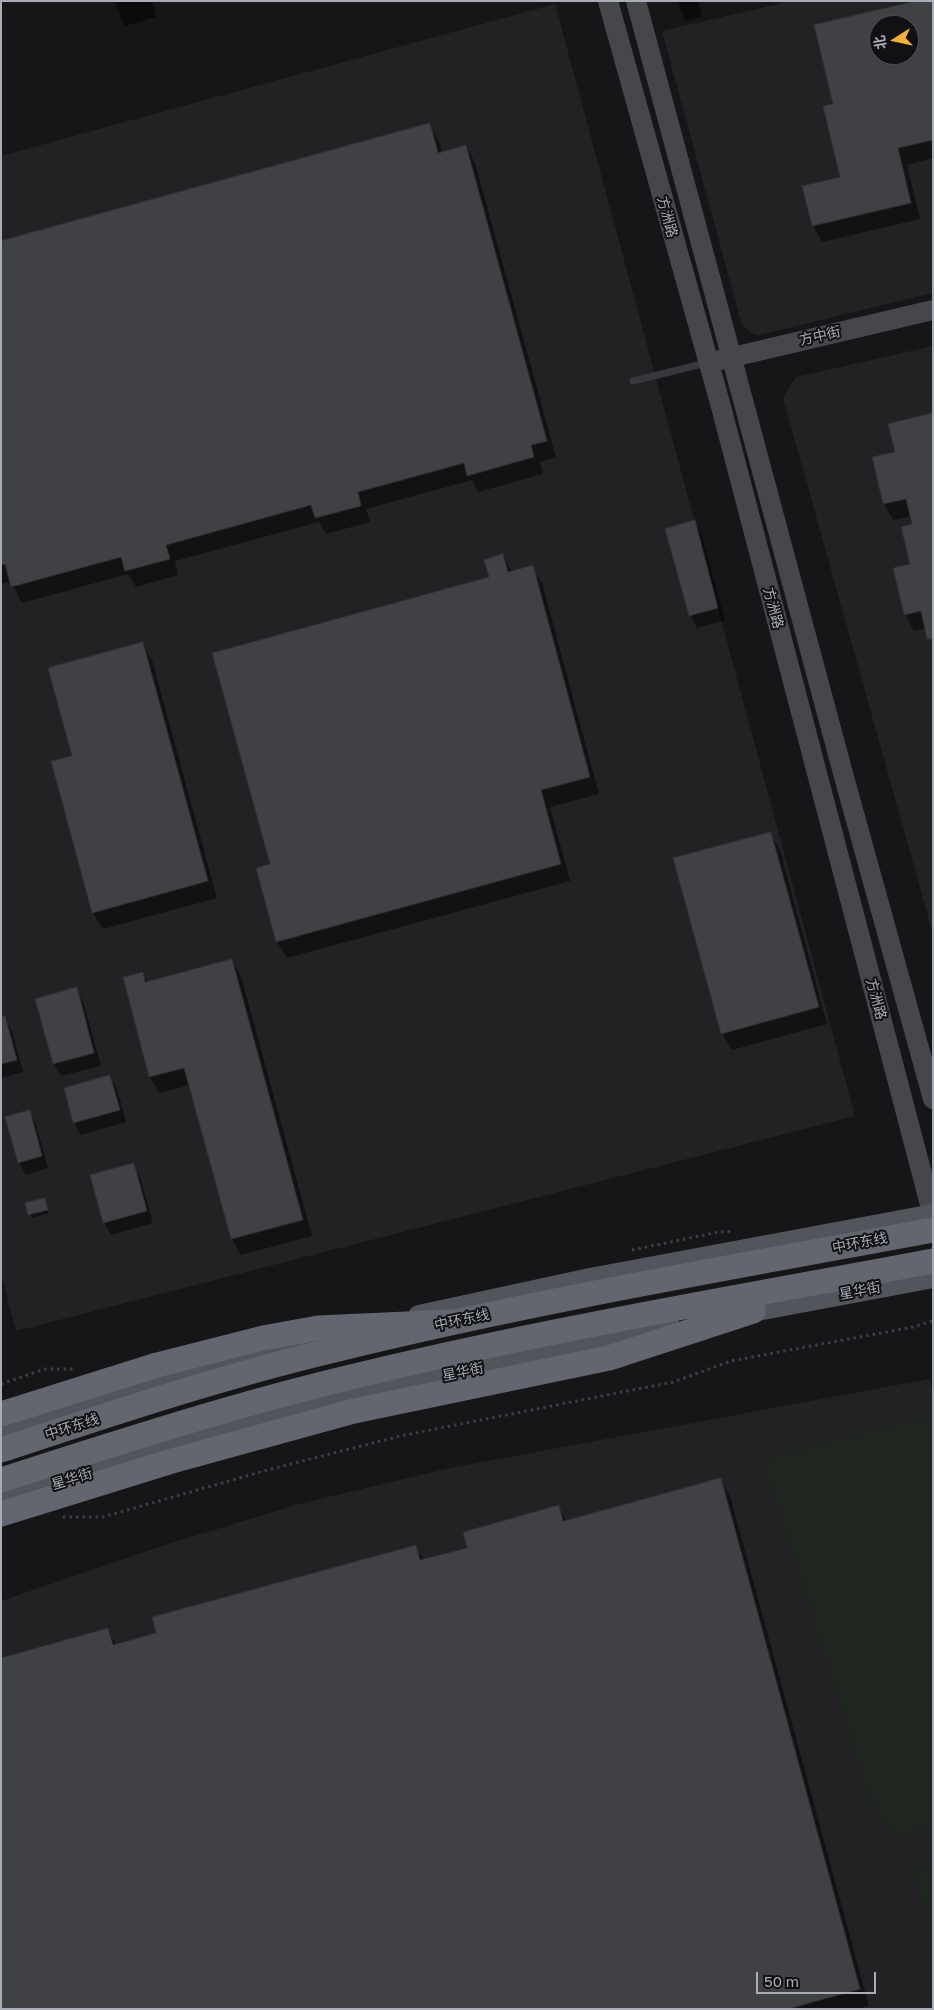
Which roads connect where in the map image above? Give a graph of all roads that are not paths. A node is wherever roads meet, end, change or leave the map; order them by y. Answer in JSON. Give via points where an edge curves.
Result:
{"nodes":[{"id":1,"x":608,"y":1,"type":"edge"},
{"id":2,"x":636,"y":1,"type":"edge"},
{"id":3,"x":933,"y":310,"type":"edge"},
{"id":4,"x":732,"y":357,"type":"junction"},
{"id":5,"x":708,"y":363,"type":"junction"},
{"id":6,"x":633,"y":380,"type":"dead end"},
{"id":7,"x":933,"y":1099,"type":"edge"},
{"id":8,"x":933,"y":1215,"type":"edge"},
{"id":9,"x":933,"y":1230,"type":"edge"},
{"id":10,"x":933,"y":1261,"type":"edge"},
{"id":11,"x":933,"y":1277,"type":"edge"},
{"id":12,"x":753,"y":1311,"type":"junction"},
{"id":13,"x":451,"y":1322,"type":"junction"},
{"id":14,"x":1,"y":1414,"type":"edge"},
{"id":15,"x":1,"y":1436,"type":"edge"},
{"id":16,"x":1,"y":1450,"type":"edge"},
{"id":17,"x":1,"y":1480,"type":"edge"},
{"id":18,"x":1,"y":1501,"type":"edge"},
{"id":19,"x":1,"y":1514,"type":"edge"}],
"edges":[{"from":1,"to":5,"type":"main road","name":"方洲路"},
{"from":2,"to":4,"type":"main road","name":"方洲路"},
{"from":3,"to":4,"type":"main road","name":"方中街"},
{"from":4,"to":5,"type":"main road","name":"方中街"},
{"from":4,"to":7,"type":"main road","name":"方洲路"},
{"from":5,"to":6,"type":"lane"},
{"from":5,"to":8,"type":"main road","name":"方洲路"},
{"from":8,"to":15,"type":"main road","via":[[590,1279],[222,1361]]},
{"from":9,"to":13,"type":"highway","name":"中环东线"},
{"from":10,"to":17,"type":"highway","name":"中环东线","via":[[457,1352],[344,1378],[215,1412]]},
{"from":11,"to":12,"type":"main road","name":"星华街"},
{"from":12,"to":18,"type":"main road","name":"星华街","via":[[350,1398],[238,1427]]},
{"from":12,"to":19,"type":"highway","via":[[610,1358],[354,1411],[242,1441]]},
{"from":13,"to":14,"type":"highway","bridge":true,"via":[[318,1328],[263,1338],[156,1365]]},
{"from":13,"to":16,"type":"highway","name":"中环东线","bridge":true,"via":[[227,1378]]}]}
